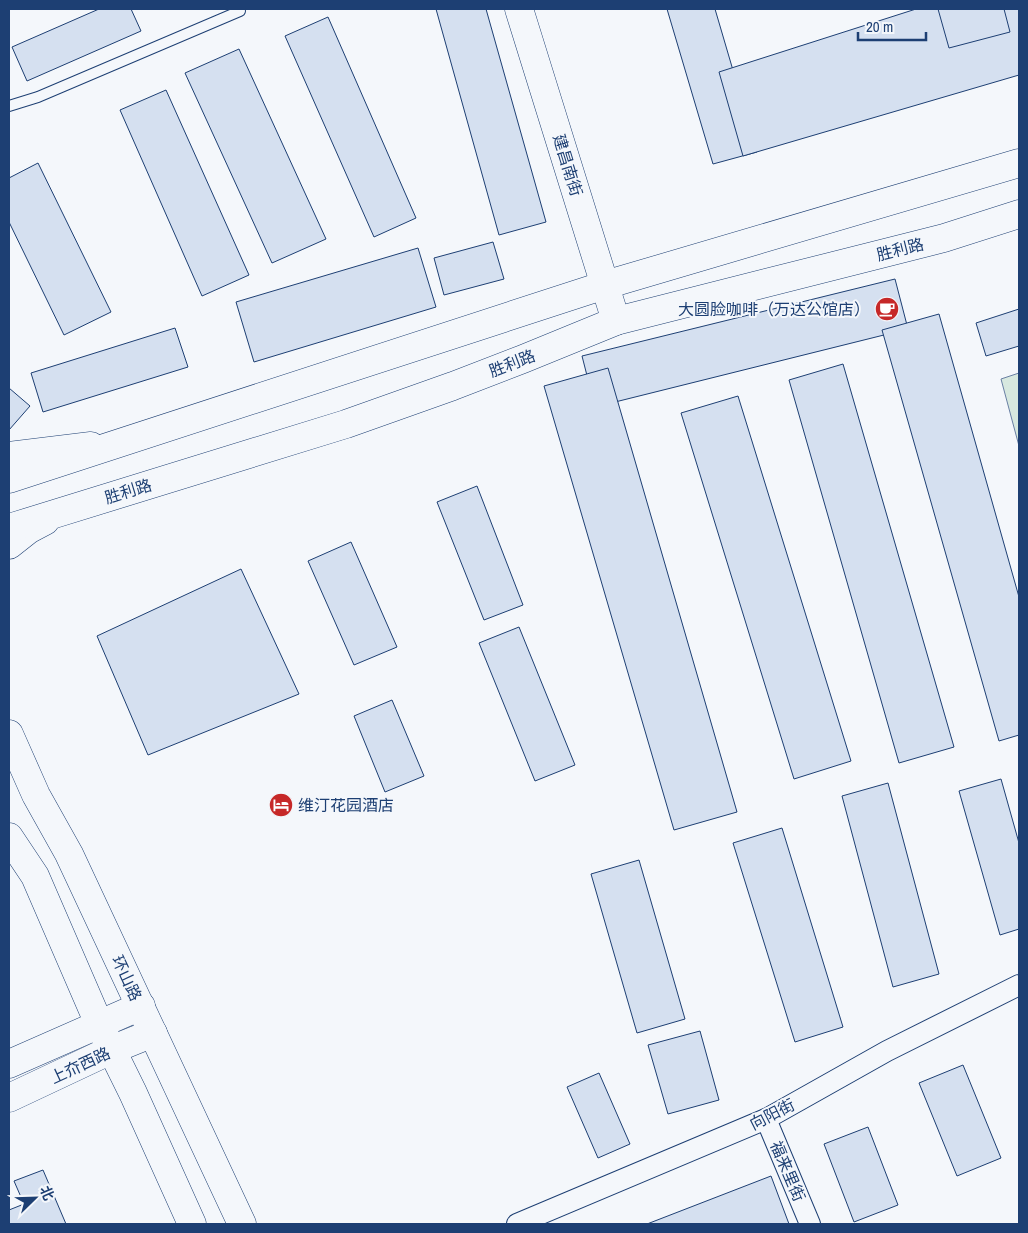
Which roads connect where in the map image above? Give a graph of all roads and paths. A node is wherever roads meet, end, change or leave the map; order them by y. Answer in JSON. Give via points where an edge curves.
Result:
{"nodes":[{"id":1,"x":519,"y":9,"type":"edge"},
{"id":2,"x":240,"y":11,"type":"dead end"},
{"id":3,"x":9,"y":106,"type":"edge"},
{"id":4,"x":1019,"y":163,"type":"edge"},
{"id":5,"x":1019,"y":214,"type":"edge"},
{"id":6,"x":605,"y":285,"type":"junction"},
{"id":7,"x":616,"y":321,"type":"junction"},
{"id":8,"x":124,"y":442,"type":"junction"},
{"id":9,"x":9,"y":456,"type":"edge"},
{"id":10,"x":9,"y":479,"type":"edge"},
{"id":11,"x":65,"y":510,"type":"junction"},
{"id":12,"x":9,"y":528,"type":"edge"},
{"id":13,"x":9,"y":545,"type":"edge"},
{"id":14,"x":9,"y":712,"type":"edge"},
{"id":15,"x":9,"y":734,"type":"edge"},
{"id":16,"x":25,"y":771,"type":"junction"},
{"id":17,"x":9,"y":837,"type":"edge"},
{"id":18,"x":1019,"y":985,"type":"edge"},
{"id":19,"x":141,"y":1006,"type":"junction"},
{"id":20,"x":99,"y":1024,"type":"junction"},
{"id":21,"x":153,"y":1033,"type":"junction"},
{"id":22,"x":111,"y":1050,"type":"junction"},
{"id":23,"x":9,"y":1064,"type":"edge"},
{"id":24,"x":9,"y":1098,"type":"edge"},
{"id":25,"x":766,"y":1119,"type":"junction"},
{"id":26,"x":192,"y":1224,"type":"edge"},
{"id":27,"x":242,"y":1224,"type":"edge"},
{"id":28,"x":517,"y":1224,"type":"edge"},
{"id":29,"x":810,"y":1224,"type":"edge"}],
"edges":[{"from":1,"to":6,"type":"main road","name":"建昌南街"},
{"from":2,"to":3,"type":"lane","via":[[38,97]]},
{"from":4,"to":6,"type":"main road"},
{"from":5,"to":7,"type":"main road","name":"胜利路","via":[[944,238]]},
{"from":6,"to":7,"type":"main road","name":"建昌南街"},
{"from":6,"to":8,"type":"main road"},
{"from":7,"to":11,"type":"main road","name":"胜利路","via":[[523,360],[346,424]]},
{"from":8,"to":9,"type":"main road"},
{"from":8,"to":10,"type":"main road"},
{"from":11,"to":12,"type":"main road","name":"胜利路"},
{"from":11,"to":13,"type":"main road","via":[[28,530]]},
{"from":14,"to":16,"type":"main road"},
{"from":15,"to":16,"type":"main road","name":"环山路"},
{"from":16,"to":19,"type":"main road","name":"环山路","via":[[69,854]]},
{"from":17,"to":20,"type":"main road","via":[[35,876]]},
{"from":18,"to":25,"type":"street","name":"向阳街","via":[[887,1052]]},
{"from":19,"to":20,"type":"main road","name":"上夼西路"},
{"from":19,"to":21,"type":"main road","name":"环山路"},
{"from":20,"to":22,"type":"main road"},
{"from":20,"to":23,"type":"main road","name":"上夼西路"},
{"from":21,"to":22,"type":"main road","name":"上夼西路"},
{"from":21,"to":27,"type":"main road","name":"环山路"},
{"from":22,"to":24,"type":"main road","name":"上夼西路"},
{"from":22,"to":26,"type":"main road"},
{"from":25,"to":28,"type":"street","name":"向阳街"},
{"from":25,"to":29,"type":"street","name":"福来里街"}]}
